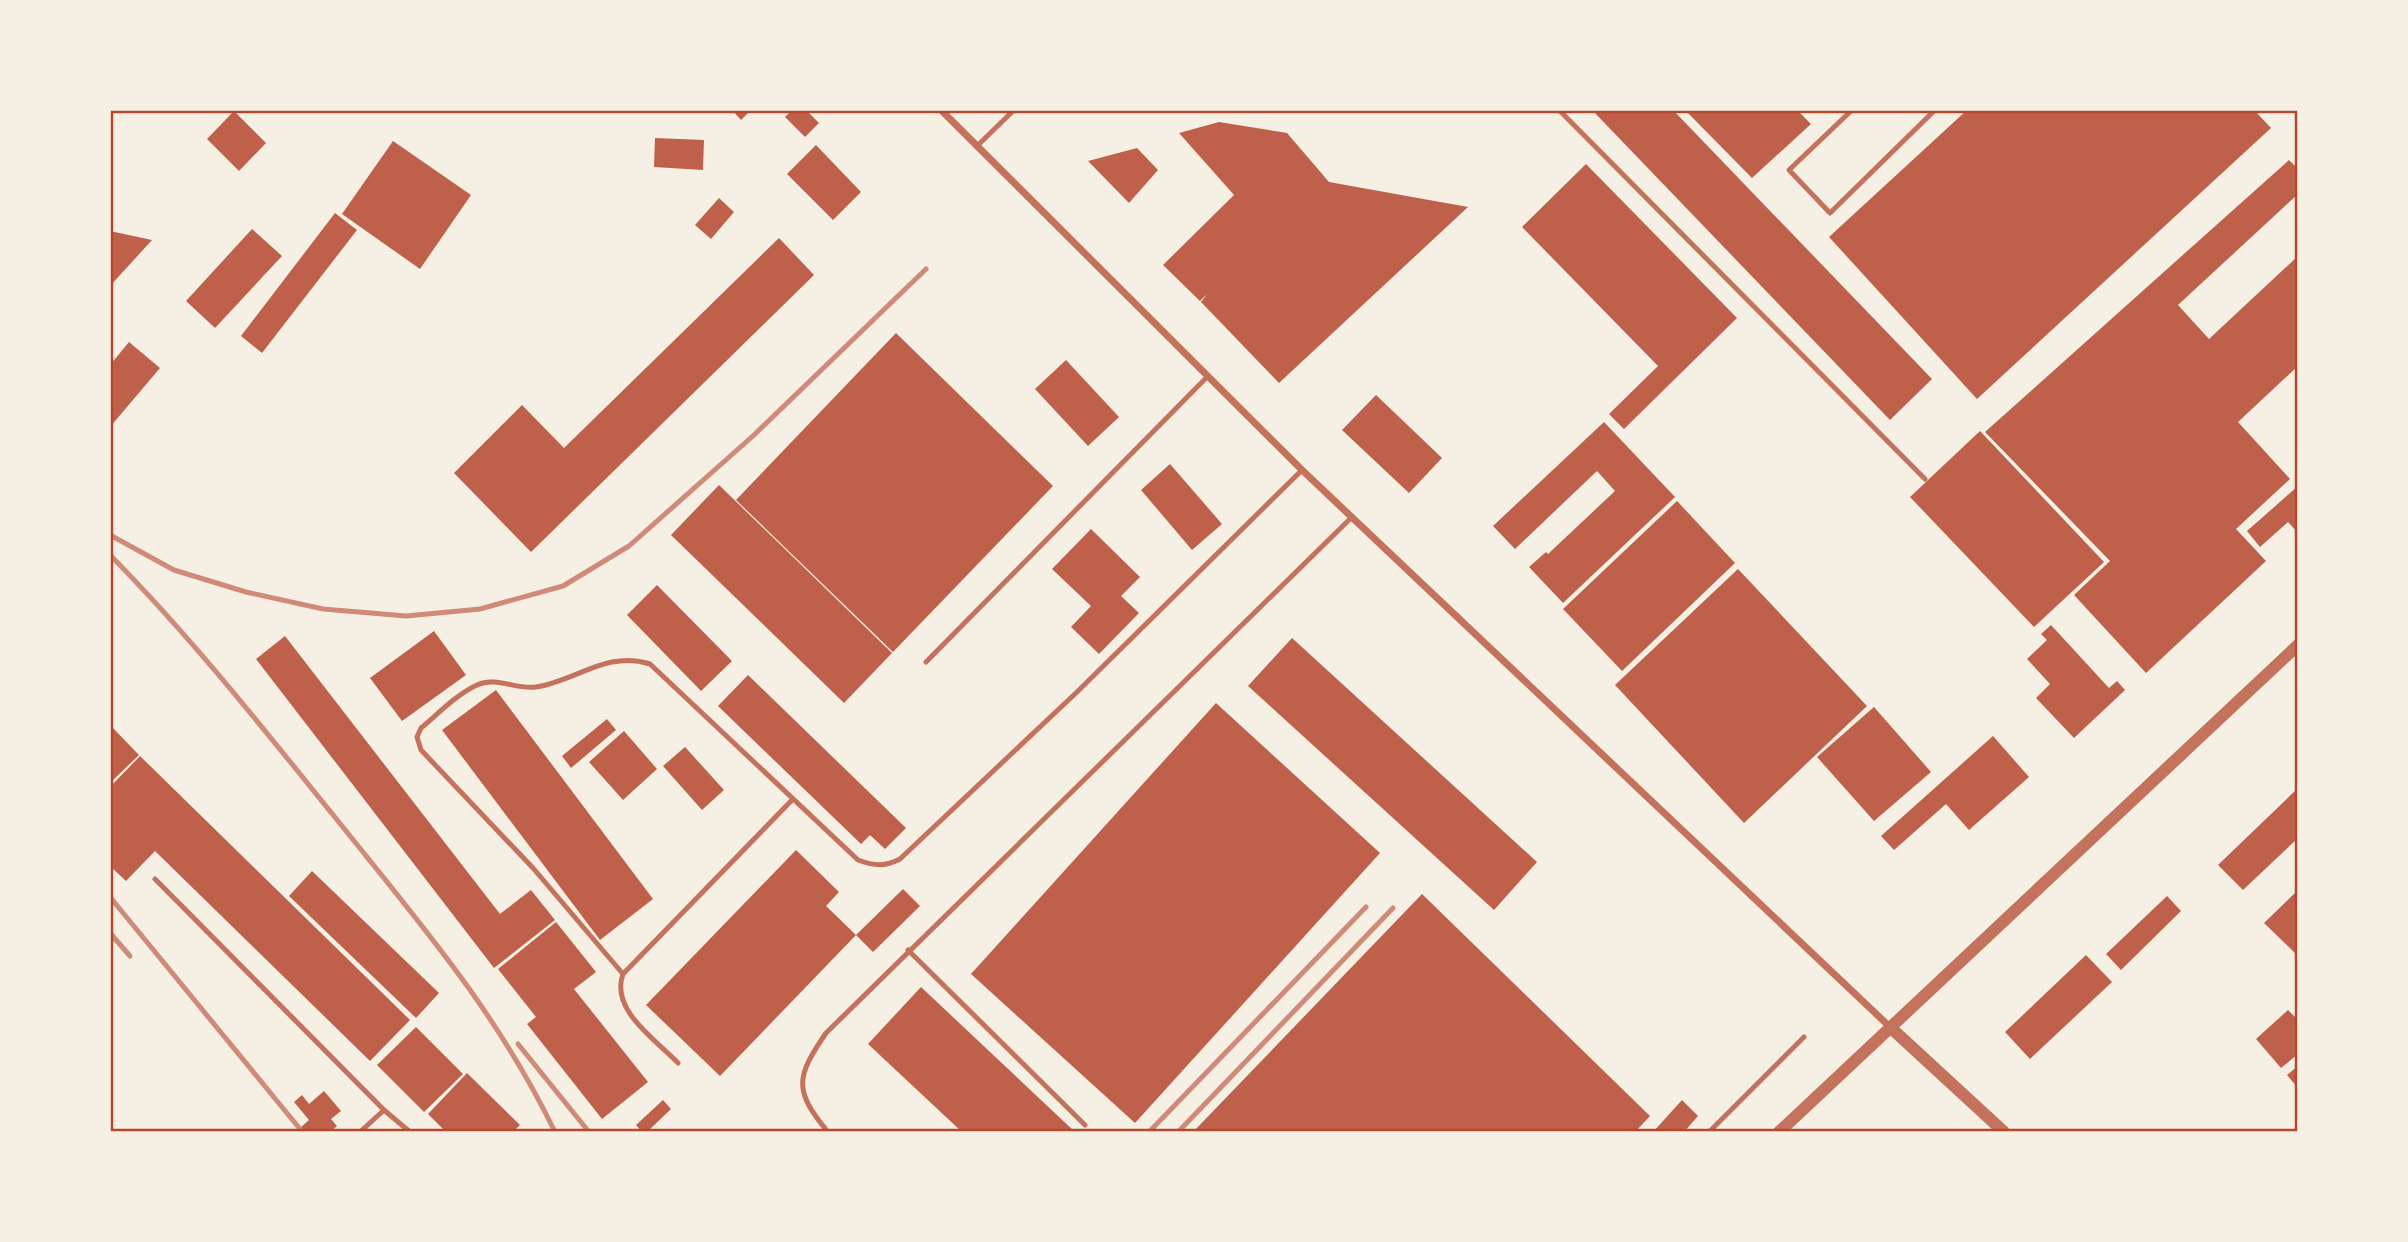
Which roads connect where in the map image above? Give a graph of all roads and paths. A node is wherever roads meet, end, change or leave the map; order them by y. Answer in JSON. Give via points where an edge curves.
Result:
{"nodes":[{"id":1,"x":941,"y":110,"type":"edge"},
{"id":2,"x":1014,"y":110,"type":"edge"},
{"id":3,"x":1559,"y":110,"type":"edge"},
{"id":4,"x":1852,"y":110,"type":"edge"},
{"id":5,"x":1935,"y":110,"type":"edge"},
{"id":6,"x":976,"y":146,"type":"junction"},
{"id":7,"x":1208,"y":376,"type":"junction"},
{"id":8,"x":1302,"y":470,"type":"junction"},
{"id":9,"x":1925,"y":479,"type":"dead end"},
{"id":10,"x":1352,"y":517,"type":"junction"},
{"id":11,"x":2298,"y":645,"type":"edge"},
{"id":12,"x":926,"y":662,"type":"dead end"},
{"id":13,"x":793,"y":799,"type":"junction"},
{"id":14,"x":155,"y":879,"type":"dead end"},
{"id":15,"x":908,"y":950,"type":"junction"},
{"id":16,"x":623,"y":974,"type":"junction"},
{"id":17,"x":1890,"y":1027,"type":"junction"},
{"id":18,"x":1804,"y":1037,"type":"dead end"},
{"id":19,"x":678,"y":1063,"type":"dead end"},
{"id":20,"x":384,"y":1110,"type":"junction"},
{"id":21,"x":1085,"y":1125,"type":"dead end"},
{"id":22,"x":360,"y":1132,"type":"edge"},
{"id":23,"x":410,"y":1132,"type":"edge"},
{"id":24,"x":828,"y":1132,"type":"edge"},
{"id":25,"x":1709,"y":1132,"type":"edge"},
{"id":26,"x":1779,"y":1132,"type":"edge"},
{"id":27,"x":2004,"y":1132,"type":"edge"}],
"edges":[{"from":1,"to":6,"type":"street"},
{"from":2,"to":6,"type":"lane"},
{"from":3,"to":9,"type":"lane"},
{"from":4,"to":5,"type":"lane","via":[[1788,170],[1830,214]]},
{"from":6,"to":7,"type":"street"},
{"from":7,"to":8,"type":"street"},
{"from":7,"to":12,"type":"lane"},
{"from":8,"to":10,"type":"street"},
{"from":8,"to":13,"type":"lane","via":[[900,859],[888,865],[858,860]]},
{"from":10,"to":15,"type":"lane"},
{"from":10,"to":17,"type":"street"},
{"from":11,"to":17,"type":"street"},
{"from":13,"to":16,"type":"lane"},
{"from":13,"to":16,"type":"lane","via":[[650,664],[633,659],[611,661],[537,687],[487,681],[475,685],[421,728],[417,737],[421,750],[533,868]]},
{"from":14,"to":20,"type":"lane"},
{"from":15,"to":21,"type":"lane"},
{"from":15,"to":24,"type":"lane","via":[[826,1033],[809,1059],[801,1081],[807,1107]]},
{"from":16,"to":19,"type":"lane","via":[[618,988],[622,1005]]},
{"from":17,"to":26,"type":"street"},
{"from":17,"to":27,"type":"street"},
{"from":18,"to":25,"type":"lane"},
{"from":20,"to":22,"type":"lane"},
{"from":20,"to":23,"type":"lane"}]}
